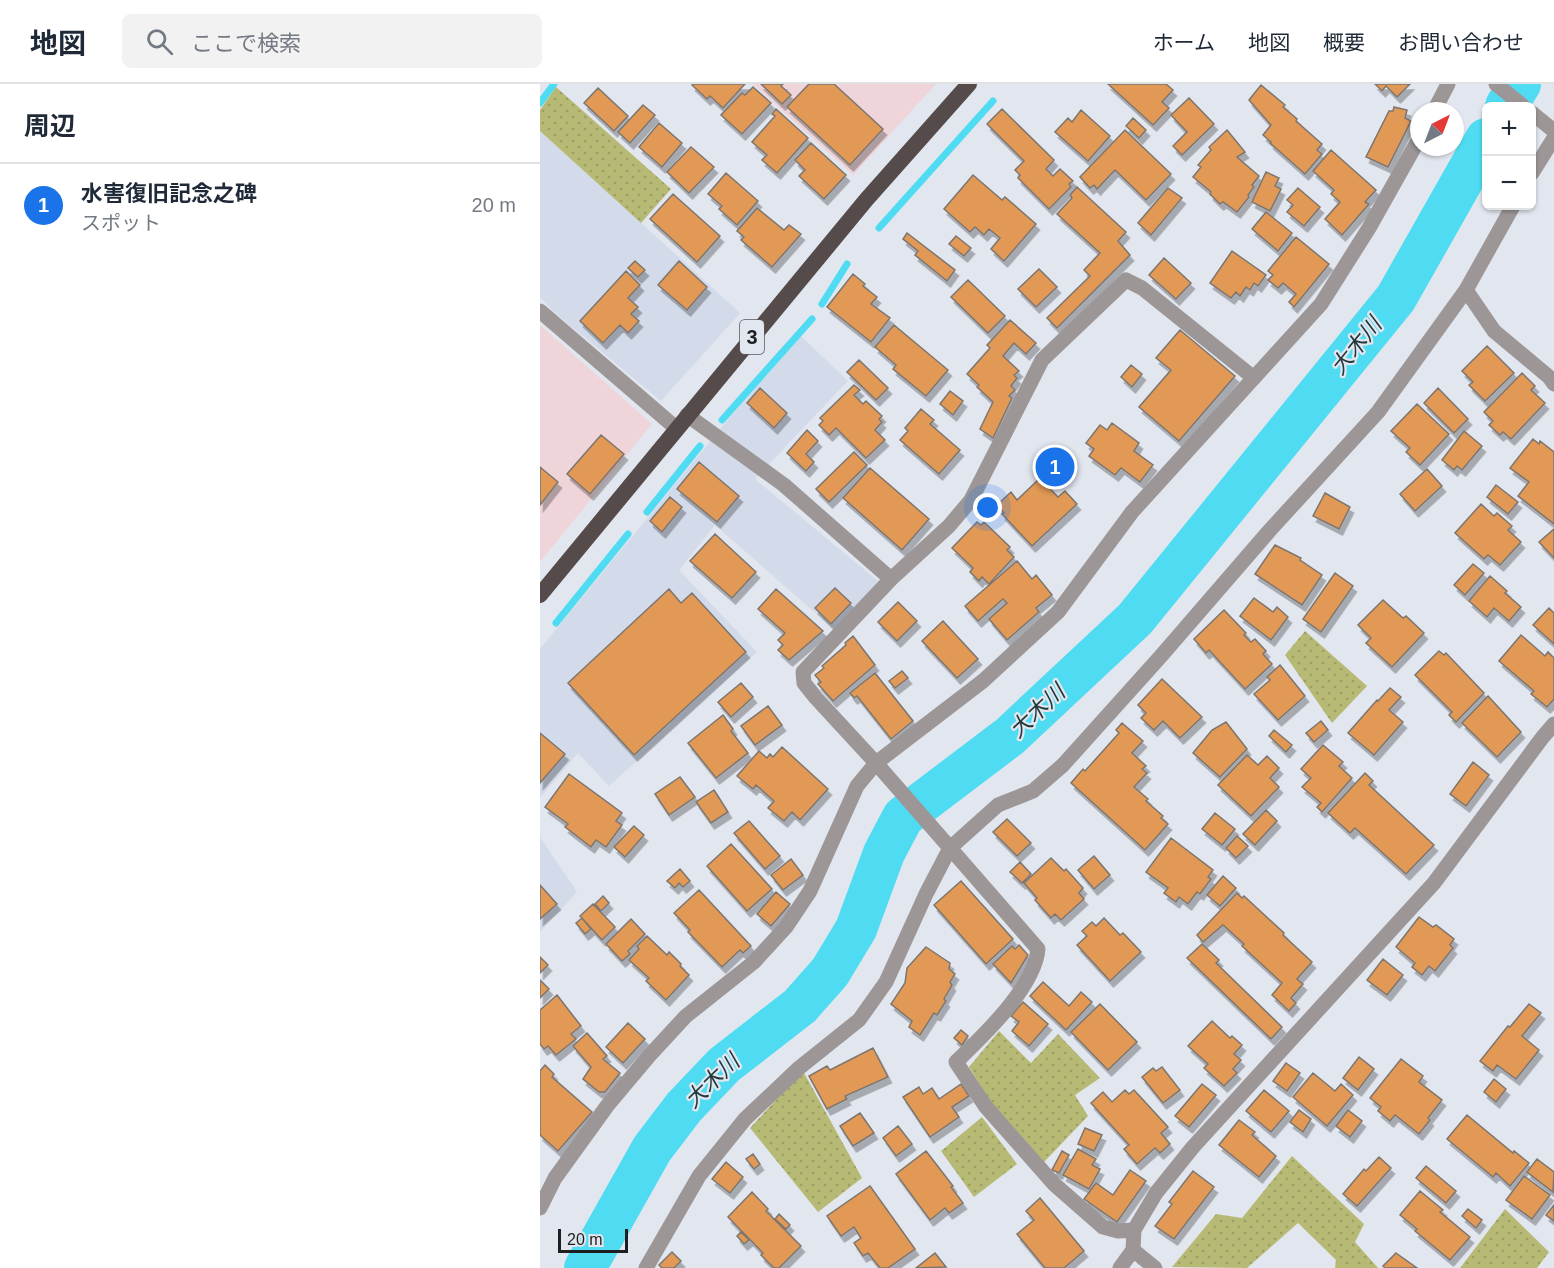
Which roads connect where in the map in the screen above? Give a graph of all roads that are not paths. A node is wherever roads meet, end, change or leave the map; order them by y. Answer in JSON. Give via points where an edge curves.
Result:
{"nodes":[{"id":1,"x":969,"y":84,"type":"edge"},
{"id":2,"x":1448,"y":84,"type":"edge"},
{"id":3,"x":1496,"y":84,"type":"edge"},
{"id":4,"x":1439,"y":102,"type":"edge"},
{"id":5,"x":1518,"y":102,"type":"edge"},
{"id":6,"x":1536,"y":117,"type":"edge"},
{"id":7,"x":1552,"y":132,"type":"edge"},
{"id":8,"x":1410,"y":155,"type":"edge"},
{"id":9,"x":1536,"y":165,"type":"edge"},
{"id":10,"x":1511,"y":210,"type":"edge"},
{"id":11,"x":1466,"y":290,"type":"junction"},
{"id":12,"x":540,"y":311,"type":"edge"},
{"id":13,"x":1254,"y":378,"type":"junction"},
{"id":14,"x":1554,"y":384,"type":"edge"},
{"id":15,"x":682,"y":421,"type":"junction"},
{"id":16,"x":891,"y":579,"type":"junction"},
{"id":17,"x":540,"y":595,"type":"edge"},
{"id":18,"x":1554,"y":724,"type":"edge"},
{"id":19,"x":876,"y":763,"type":"junction"},
{"id":20,"x":950,"y":848,"type":"junction"},
{"id":21,"x":540,"y":1208,"type":"edge"},
{"id":22,"x":1134,"y":1230,"type":"junction"},
{"id":23,"x":1133,"y":1250,"type":"junction"},
{"id":24,"x":645,"y":1268,"type":"edge"},
{"id":25,"x":1120,"y":1268,"type":"edge"},
{"id":26,"x":1155,"y":1268,"type":"edge"}],
"edges":[{"from":1,"to":15,"type":"highway","number":"3","via":[[866,200]]},
{"from":2,"to":4,"type":"street"},
{"from":3,"to":5,"type":"street"},
{"from":6,"to":7,"type":"street"},
{"from":7,"to":9,"type":"street"},
{"from":8,"to":13,"type":"street","via":[[1321,304]]},
{"from":10,"to":11,"type":"street"},
{"from":11,"to":14,"type":"street","via":[[1494,331]]},
{"from":11,"to":20,"type":"street","via":[[1378,412],[1063,765],[1033,791],[998,805]]},
{"from":12,"to":15,"type":"street"},
{"from":13,"to":16,"type":"street","via":[[1142,288],[1126,280],[1042,360],[971,500],[949,526]]},
{"from":13,"to":19,"type":"street","via":[[1132,512],[1058,612],[983,681]]},
{"from":15,"to":16,"type":"street","via":[[784,485]]},
{"from":15,"to":17,"type":"highway","number":"3"},
{"from":16,"to":19,"type":"street","via":[[804,672],[804,683]]},
{"from":18,"to":22,"type":"street","via":[[1434,883],[1193,1147],[1156,1193]]},
{"from":19,"to":20,"type":"street"},
{"from":19,"to":21,"type":"street","via":[[857,786],[810,891],[786,927],[754,962],[686,1016],[649,1056],[607,1106],[562,1169]]},
{"from":20,"to":22,"type":"street","via":[[1038,949],[1029,980],[956,1062],[986,1107],[1054,1184],[1103,1227]]},
{"from":20,"to":24,"type":"street","via":[[886,982],[859,1020],[799,1068],[745,1119],[699,1176]]},
{"from":22,"to":23,"type":"street"},
{"from":23,"to":25,"type":"street"},
{"from":23,"to":26,"type":"street"}]}
